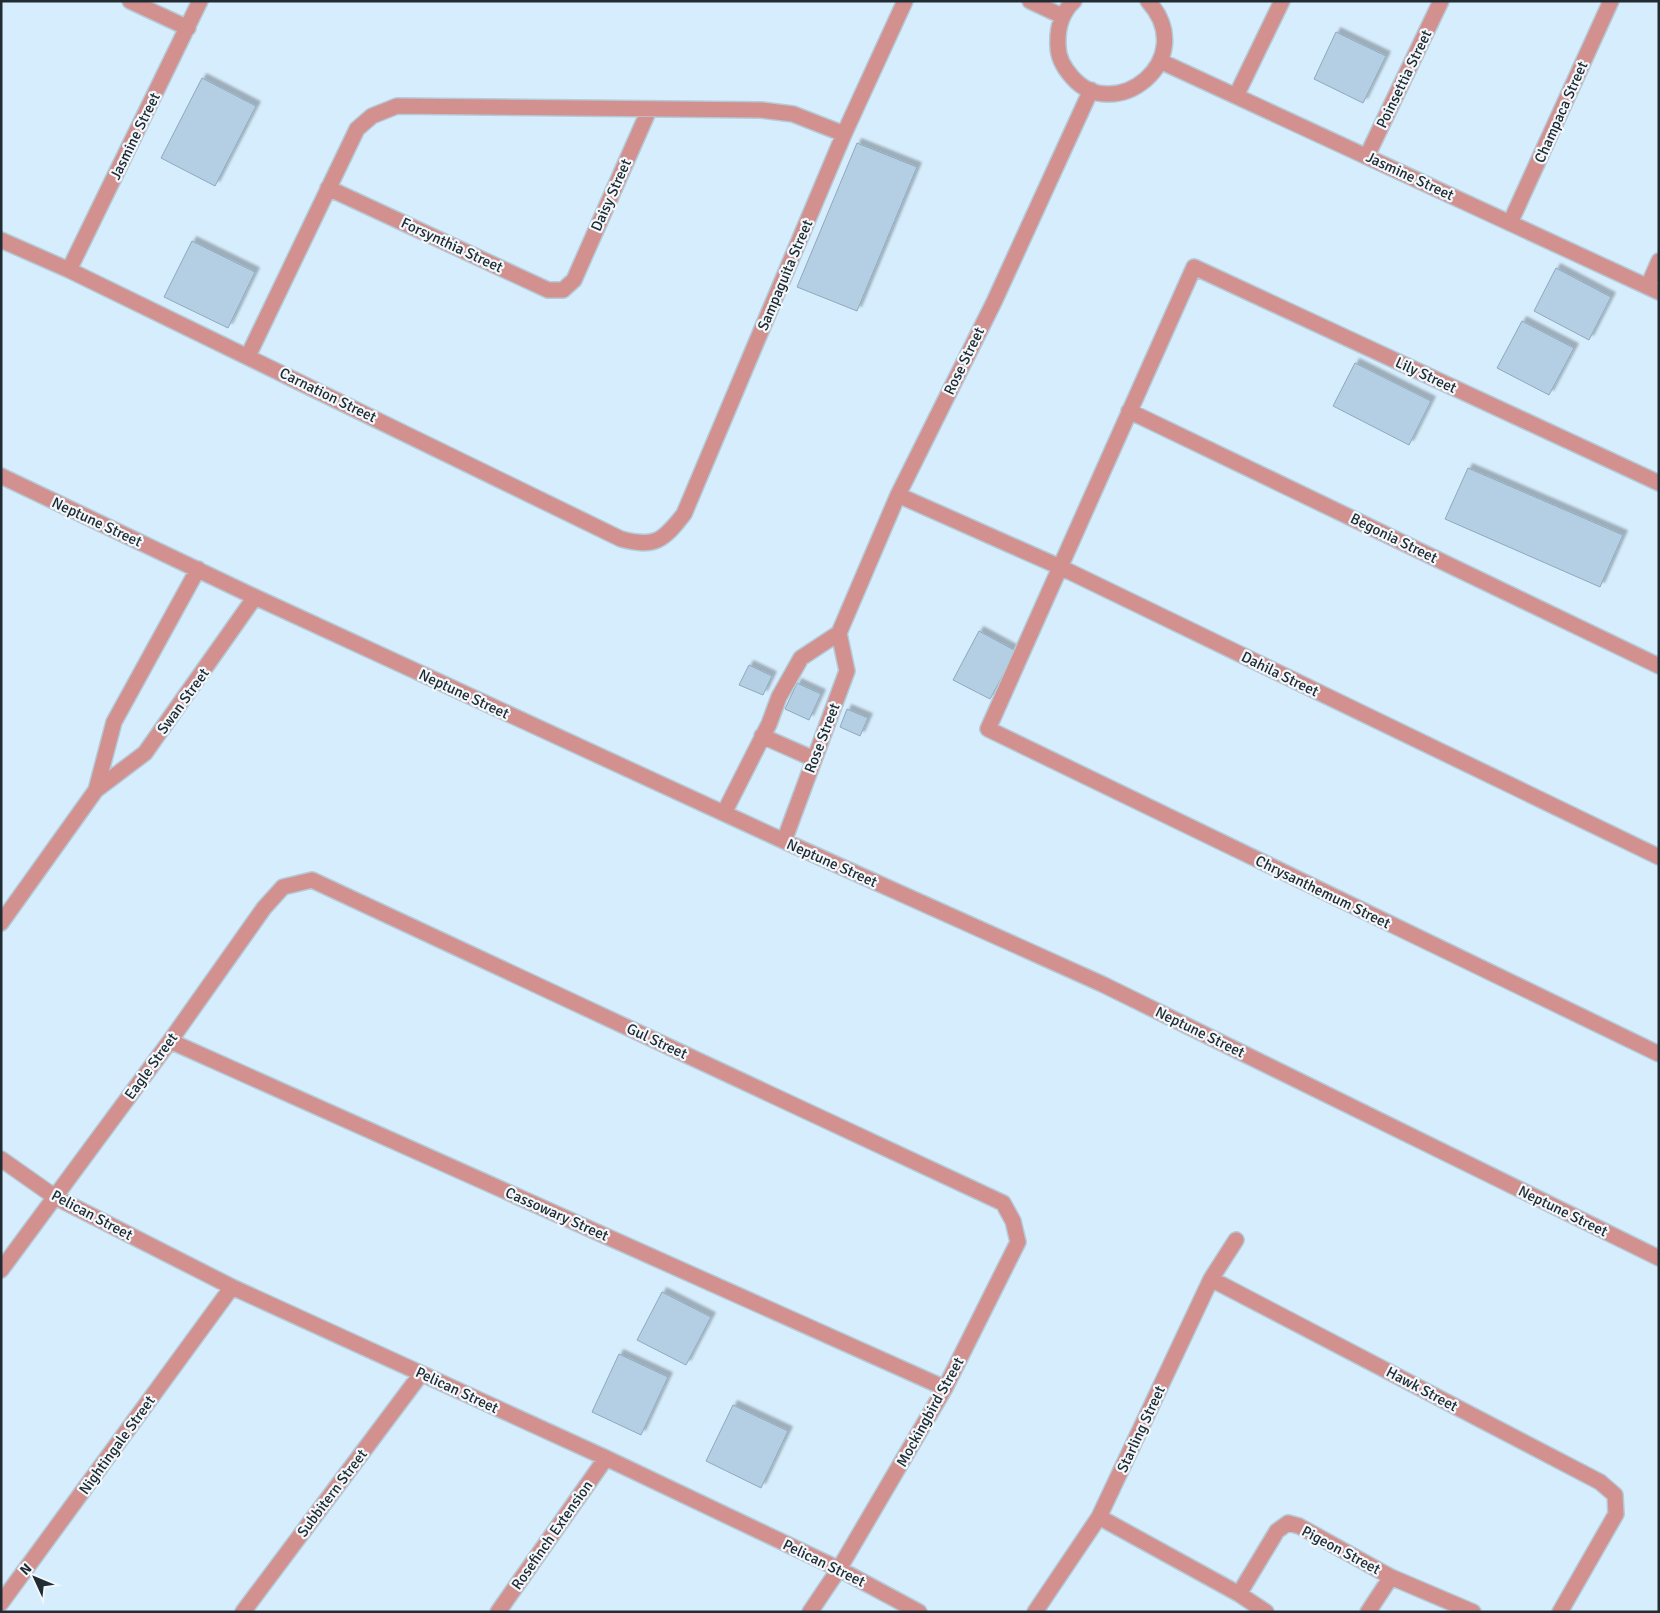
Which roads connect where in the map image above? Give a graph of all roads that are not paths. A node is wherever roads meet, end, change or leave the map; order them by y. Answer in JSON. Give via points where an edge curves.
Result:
{"nodes":[{"id":1,"x":130,"y":1,"type":"edge"},
{"id":2,"x":200,"y":1,"type":"edge"},
{"id":3,"x":905,"y":1,"type":"edge"},
{"id":4,"x":1030,"y":1,"type":"edge"},
{"id":5,"x":1074,"y":1,"type":"edge"},
{"id":6,"x":1148,"y":1,"type":"edge"},
{"id":7,"x":1282,"y":1,"type":"edge"},
{"id":8,"x":1441,"y":1,"type":"edge"},
{"id":9,"x":1611,"y":1,"type":"edge"},
{"id":10,"x":1062,"y":16,"type":"junction"},
{"id":11,"x":188,"y":28,"type":"junction"},
{"id":12,"x":1160,"y":61,"type":"junction"},
{"id":13,"x":1090,"y":90,"type":"junction"},
{"id":14,"x":1236,"y":96,"type":"junction"},
{"id":15,"x":649,"y":110,"type":"junction"},
{"id":16,"x":844,"y":134,"type":"junction"},
{"id":17,"x":1367,"y":156,"type":"junction"},
{"id":18,"x":328,"y":188,"type":"junction"},
{"id":19,"x":1510,"y":223,"type":"junction"},
{"id":20,"x":1,"y":240,"type":"edge"},
{"id":21,"x":1659,"y":261,"type":"edge"},
{"id":22,"x":70,"y":270,"type":"junction"},
{"id":23,"x":574,"y":280,"type":"joint"},
{"id":24,"x":1653,"y":289,"type":"edge"},
{"id":25,"x":248,"y":356,"type":"junction"},
{"id":26,"x":1129,"y":411,"type":"junction"},
{"id":27,"x":1,"y":476,"type":"edge"},
{"id":28,"x":1659,"y":483,"type":"edge"},
{"id":29,"x":898,"y":495,"type":"junction"},
{"id":30,"x":656,"y":542,"type":"joint"},
{"id":31,"x":1060,"y":568,"type":"junction"},
{"id":32,"x":198,"y":569,"type":"junction"},
{"id":33,"x":255,"y":598,"type":"junction"},
{"id":34,"x":840,"y":633,"type":"junction"},
{"id":35,"x":1659,"y":666,"type":"edge"},
{"id":36,"x":762,"y":736,"type":"junction"},
{"id":37,"x":814,"y":759,"type":"junction"},
{"id":38,"x":96,"y":790,"type":"junction"},
{"id":39,"x":724,"y":813,"type":"junction"},
{"id":40,"x":784,"y":841,"type":"junction"},
{"id":41,"x":1659,"y":857,"type":"edge"},
{"id":42,"x":312,"y":880,"type":"joint"},
{"id":43,"x":1,"y":923,"type":"edge"},
{"id":44,"x":170,"y":1041,"type":"junction"},
{"id":45,"x":1659,"y":1054,"type":"edge"},
{"id":46,"x":1,"y":1159,"type":"edge"},
{"id":47,"x":55,"y":1197,"type":"junction"},
{"id":48,"x":1003,"y":1203,"type":"joint"},
{"id":49,"x":1236,"y":1240,"type":"dead end"},
{"id":50,"x":1659,"y":1258,"type":"edge"},
{"id":51,"x":1,"y":1270,"type":"edge"},
{"id":52,"x":1211,"y":1279,"type":"junction"},
{"id":53,"x":232,"y":1287,"type":"junction"},
{"id":54,"x":421,"y":1374,"type":"junction"},
{"id":55,"x":945,"y":1388,"type":"junction"},
{"id":56,"x":606,"y":1458,"type":"junction"},
{"id":57,"x":1099,"y":1517,"type":"junction"},
{"id":58,"x":839,"y":1569,"type":"junction"},
{"id":59,"x":1391,"y":1577,"type":"junction"},
{"id":60,"x":1239,"y":1594,"type":"junction"},
{"id":61,"x":1,"y":1603,"type":"edge"},
{"id":62,"x":243,"y":1612,"type":"edge"},
{"id":63,"x":498,"y":1612,"type":"edge"},
{"id":64,"x":810,"y":1612,"type":"edge"},
{"id":65,"x":919,"y":1612,"type":"edge"},
{"id":66,"x":1035,"y":1612,"type":"edge"},
{"id":67,"x":1266,"y":1612,"type":"edge"},
{"id":68,"x":1368,"y":1612,"type":"edge"},
{"id":69,"x":1473,"y":1612,"type":"edge"},
{"id":70,"x":1560,"y":1612,"type":"edge"}],
"edges":[{"from":1,"to":11,"type":"street"},
{"from":2,"to":11,"type":"street","name":"Jasmine Street"},
{"from":3,"to":16,"type":"street","name":"Sampaguita Street"},
{"from":4,"to":10,"type":"street"},
{"from":5,"to":10,"type":"street"},
{"from":6,"to":12,"type":"street","via":[[1163,27]]},
{"from":7,"to":14,"type":"street"},
{"from":8,"to":17,"type":"street","name":"Poinsettia Street"},
{"from":9,"to":19,"type":"street","name":"Champaca Street"},
{"from":10,"to":13,"type":"street","via":[[1057,33],[1058,51],[1064,68],[1075,81]]},
{"from":11,"to":22,"type":"street","name":"Jasmine Street"},
{"from":12,"to":13,"type":"street","via":[[1152,75],[1139,86],[1106,94]]},
{"from":12,"to":14,"type":"street","name":"Jasmine Street"},
{"from":13,"to":29,"type":"street","name":"Rose Street","via":[[994,302]]},
{"from":14,"to":17,"type":"street","name":"Jasmine Street"},
{"from":15,"to":16,"type":"street","via":[[761,110],[793,114]]},
{"from":15,"to":18,"type":"street","via":[[397,106],[372,116],[356,130]]},
{"from":15,"to":23,"type":"street","name":"Daisy Street"},
{"from":16,"to":30,"type":"street","name":"Sampaguita Street","via":[[684,514],[672,530]]},
{"from":17,"to":19,"type":"street","name":"Jasmine Street"},
{"from":18,"to":23,"type":"street","name":"Forsynthia Street","via":[[548,290],[563,290]]},
{"from":18,"to":25,"type":"street"},
{"from":19,"to":24,"type":"street","name":"Jasmine Street"},
{"from":20,"to":22,"type":"street","name":"Carnation Street"},
{"from":21,"to":24,"type":"street"},
{"from":22,"to":25,"type":"street","name":"Carnation Street"},
{"from":25,"to":30,"type":"street","name":"Carnation Street","via":[[621,539],[636,543]]},
{"from":26,"to":28,"type":"street","name":"Lily Street","via":[[1194,267]]},
{"from":26,"to":31,"type":"street"},
{"from":26,"to":35,"type":"street","name":"Begonia Street"},
{"from":27,"to":32,"type":"street","name":"Neptune Street"},
{"from":29,"to":31,"type":"street","name":"Dahila Street"},
{"from":29,"to":34,"type":"street","name":"Rose Street"},
{"from":31,"to":41,"type":"street","name":"Dahila Street"},
{"from":31,"to":45,"type":"street","name":"Chrysanthemum Street","via":[[988,729]]},
{"from":32,"to":33,"type":"street","name":"Neptune Street"},
{"from":32,"to":38,"type":"street","name":"Swan Street","via":[[114,722]]},
{"from":33,"to":38,"type":"street","name":"Swan Street","via":[[145,753]]},
{"from":33,"to":39,"type":"street","name":"Neptune Street"},
{"from":34,"to":36,"type":"street","via":[[801,658]]},
{"from":34,"to":37,"type":"street","name":"Rose Street","via":[[847,671]]},
{"from":36,"to":37,"type":"street"},
{"from":36,"to":39,"type":"street"},
{"from":37,"to":40,"type":"street","name":"Rose Street"},
{"from":38,"to":43,"type":"street","name":"Swan Street"},
{"from":39,"to":40,"type":"street","name":"Neptune Street"},
{"from":40,"to":50,"type":"street","name":"Neptune Street","via":[[1102,984]]},
{"from":42,"to":44,"type":"street","name":"Eagle Street","via":[[283,887],[264,908]]},
{"from":42,"to":48,"type":"street","name":"Gul Street"},
{"from":44,"to":47,"type":"street","name":"Eagle Street"},
{"from":44,"to":55,"type":"street","name":"Cassowary Street"},
{"from":46,"to":47,"type":"street","name":"Pelican Street"},
{"from":47,"to":51,"type":"street","name":"Eagle Street"},
{"from":47,"to":53,"type":"street","name":"Pelican Street"},
{"from":48,"to":55,"type":"street","name":"Mockingbird Street","via":[[1014,1221],[1018,1242]]},
{"from":49,"to":52,"type":"street","name":"Starling Street"},
{"from":52,"to":57,"type":"street","name":"Starling Street"},
{"from":52,"to":70,"type":"street","name":"Hawk Street","via":[[1600,1482],[1614,1495],[1616,1514]]},
{"from":53,"to":54,"type":"street","name":"Pelican Street"},
{"from":53,"to":61,"type":"street","name":"Nightingale Street"},
{"from":54,"to":56,"type":"street","name":"Pelican Street"},
{"from":54,"to":62,"type":"street","name":"Subbitern Street"},
{"from":55,"to":58,"type":"street","name":"Mockingbird Street"},
{"from":56,"to":58,"type":"street","name":"Pelican Street"},
{"from":56,"to":63,"type":"street","name":"Rosefinch Extension"},
{"from":57,"to":60,"type":"street"},
{"from":57,"to":66,"type":"street","name":"Starling Street"},
{"from":58,"to":64,"type":"street","name":"Mockingbird Street"},
{"from":58,"to":65,"type":"street","name":"Pelican Street"},
{"from":59,"to":60,"type":"street","name":"Pigeon Street","via":[[1288,1523],[1277,1531]]},
{"from":59,"to":68,"type":"street","name":"Pigeon Street"},
{"from":59,"to":69,"type":"street","name":"Pigeon Street"},
{"from":60,"to":67,"type":"street"}]}
